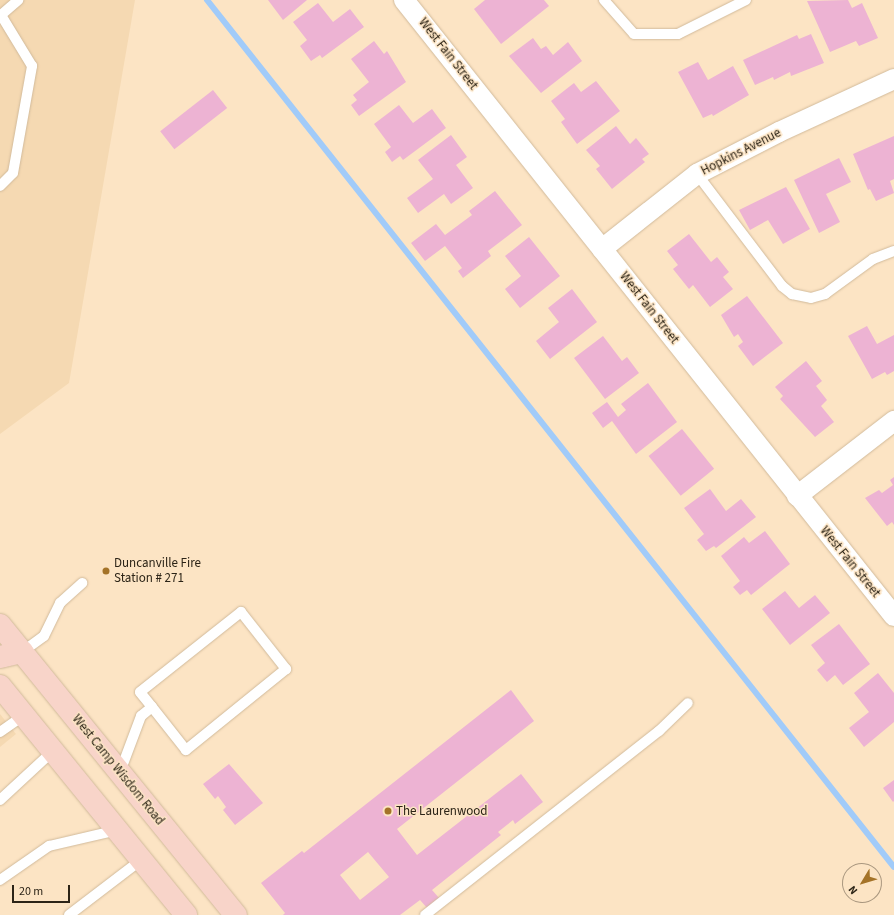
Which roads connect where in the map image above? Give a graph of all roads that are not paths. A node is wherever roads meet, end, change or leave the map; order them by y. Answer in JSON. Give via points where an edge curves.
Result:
{"nodes":[{"id":1,"x":18,"y":0,"type":"edge"},
{"id":2,"x":404,"y":0,"type":"edge"},
{"id":3,"x":604,"y":0,"type":"edge"},
{"id":4,"x":746,"y":0,"type":"edge"},
{"id":5,"x":894,"y":80,"type":"edge"},
{"id":6,"x":697,"y":174,"type":"junction"},
{"id":7,"x":0,"y":186,"type":"edge"},
{"id":8,"x":602,"y":249,"type":"junction"},
{"id":9,"x":894,"y":251,"type":"edge"},
{"id":10,"x":893,"y":423,"type":"edge"},
{"id":11,"x":797,"y":496,"type":"junction"},
{"id":12,"x":82,"y":583,"type":"dead end"},
{"id":13,"x":894,"y":616,"type":"edge"},
{"id":14,"x":0,"y":625,"type":"edge"},
{"id":15,"x":22,"y":652,"type":"junction"},
{"id":16,"x":0,"y":657,"type":"edge"},
{"id":17,"x":0,"y":686,"type":"edge"},
{"id":18,"x":688,"y":703,"type":"dead end"},
{"id":19,"x":152,"y":707,"type":"junction"},
{"id":20,"x":24,"y":715,"type":"junction"},
{"id":21,"x":0,"y":732,"type":"edge"},
{"id":22,"x":53,"y":751,"type":"junction"},
{"id":23,"x":120,"y":772,"type":"junction"},
{"id":24,"x":0,"y":800,"type":"edge"},
{"id":25,"x":117,"y":830,"type":"junction"},
{"id":26,"x":141,"y":860,"type":"junction"},
{"id":27,"x":0,"y":880,"type":"edge"},
{"id":28,"x":69,"y":915,"type":"edge"},
{"id":29,"x":185,"y":915,"type":"edge"},
{"id":30,"x":236,"y":915,"type":"edge"},
{"id":31,"x":425,"y":915,"type":"edge"}],
"edges":[{"from":1,"to":7,"type":"lane","via":[[1,15],[32,66],[14,173]]},
{"from":2,"to":8,"type":"street","name":"West Fain Street"},
{"from":3,"to":4,"type":"lane","via":[[634,34],[678,34]]},
{"from":5,"to":6,"type":"street","name":"Hopkins Avenue","via":[[779,132]]},
{"from":6,"to":8,"type":"street","name":"Hopkins Avenue"},
{"from":6,"to":9,"type":"lane","via":[[782,286],[792,294],[811,298],[825,294],[873,259]]},
{"from":8,"to":11,"type":"street","name":"West Fain Street"},
{"from":10,"to":11,"type":"street"},
{"from":11,"to":13,"type":"street","name":"West Fain Street"},
{"from":12,"to":15,"type":"lane","via":[[60,603],[44,636]]},
{"from":14,"to":15,"type":"main road","name":"West Camp Wisdom Road"},
{"from":15,"to":16,"type":"main road"},
{"from":15,"to":23,"type":"main road","name":"West Camp Wisdom Road"},
{"from":17,"to":20,"type":"main road"},
{"from":18,"to":31,"type":"lane","via":[[659,731]]},
{"from":19,"to":19,"type":"lane","via":[[140,692],[241,612],[286,669],[186,750]]},
{"from":19,"to":23,"type":"lane","via":[[141,716]]},
{"from":20,"to":21,"type":"lane"},
{"from":20,"to":22,"type":"main road"},
{"from":22,"to":24,"type":"lane"},
{"from":22,"to":25,"type":"main road"},
{"from":23,"to":30,"type":"main road","name":"West Camp Wisdom Road"},
{"from":25,"to":26,"type":"main road"},
{"from":25,"to":27,"type":"lane","via":[[49,846]]},
{"from":26,"to":28,"type":"lane"},
{"from":26,"to":29,"type":"main road"}]}
